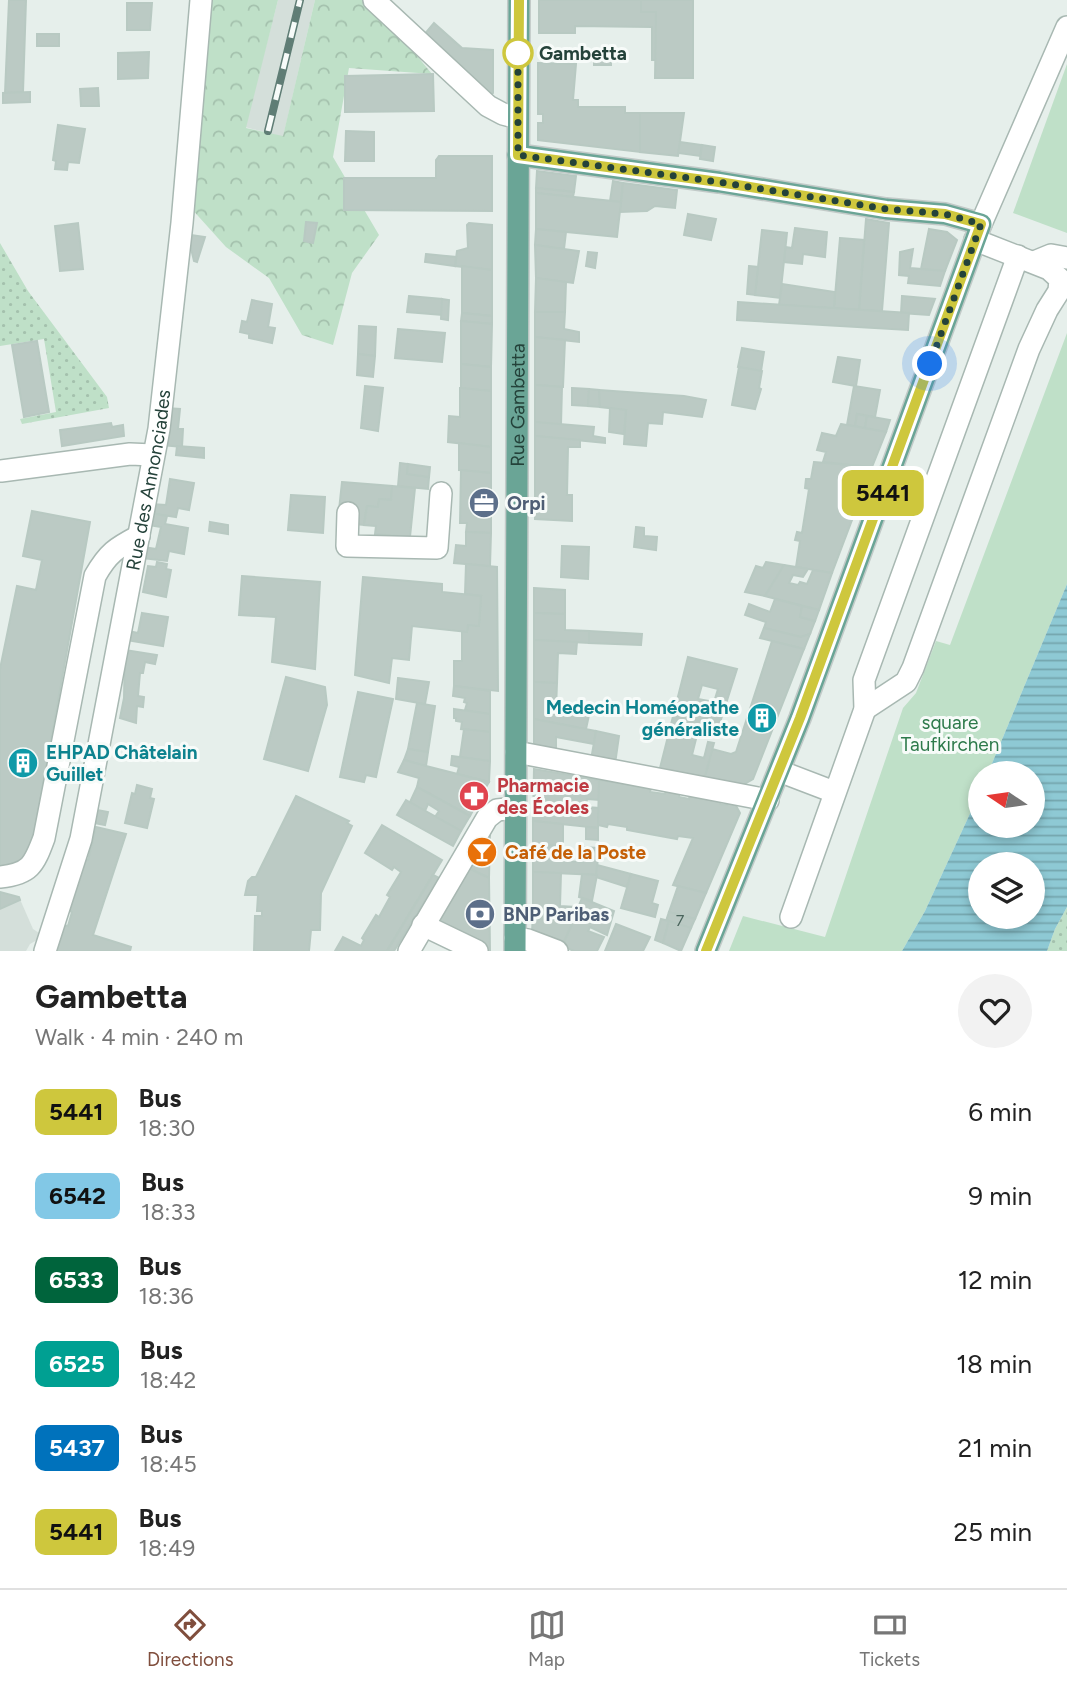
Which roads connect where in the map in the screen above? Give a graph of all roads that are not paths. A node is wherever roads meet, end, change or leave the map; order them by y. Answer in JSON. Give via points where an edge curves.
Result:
{"nodes":[{"id":1,"x":201,"y":0,"type":"edge"},
{"id":2,"x":374,"y":0,"type":"edge"},
{"id":3,"x":519,"y":0,"type":"edge"},
{"id":4,"x":1067,"y":27,"type":"edge"},
{"id":5,"x":518,"y":118,"type":"junction"},
{"id":6,"x":518,"y":155,"type":"junction"},
{"id":7,"x":978,"y":232,"type":"junction"},
{"id":8,"x":1067,"y":258,"type":"edge"},
{"id":9,"x":1026,"y":259,"type":"junction"},
{"id":10,"x":153,"y":456,"type":"junction"},
{"id":11,"x":1,"y":471,"type":"edge"},
{"id":12,"x":441,"y":493,"type":"dead end"},
{"id":13,"x":348,"y":513,"type":"dead end"},
{"id":14,"x":139,"y":536,"type":"junction"},
{"id":15,"x":865,"y":709,"type":"junction"},
{"id":16,"x":516,"y":752,"type":"junction"},
{"id":17,"x":779,"y":771,"type":"junction"},
{"id":18,"x":834,"y":792,"type":"junction"},
{"id":19,"x":768,"y":800,"type":"junction"},
{"id":20,"x":516,"y":808,"type":"junction"},
{"id":21,"x":0,"y":877,"type":"edge"},
{"id":22,"x":791,"y":917,"type":"dead end"},
{"id":23,"x":423,"y":925,"type":"junction"},
{"id":24,"x":515,"y":944,"type":"edge"},
{"id":25,"x":45,"y":951,"type":"edge"},
{"id":26,"x":409,"y":951,"type":"edge"},
{"id":27,"x":477,"y":951,"type":"edge"},
{"id":28,"x":557,"y":951,"type":"edge"},
{"id":29,"x":706,"y":951,"type":"edge"}],
"edges":[{"from":1,"to":10,"type":"street","name":"Rue des Annonciades","via":[[182,223]]},
{"from":2,"to":5,"type":"street","via":[[488,106]]},
{"from":3,"to":5,"type":"main road","name":"Rue Gambetta"},
{"from":4,"to":7,"type":"street"},
{"from":5,"to":6,"type":"main road","name":"Rue Gambetta"},
{"from":6,"to":7,"type":"main road","via":[[945,214]]},
{"from":6,"to":16,"type":"main road","name":"Rue Gambetta"},
{"from":7,"to":9,"type":"street"},
{"from":7,"to":17,"type":"main road"},
{"from":8,"to":9,"type":"street"},
{"from":9,"to":15,"type":"street","via":[[864,680]]},
{"from":9,"to":15,"type":"street","via":[[1060,279],[1059,291],[1030,349],[913,668],[906,682]]},
{"from":10,"to":11,"type":"street","via":[[130,454]]},
{"from":10,"to":14,"type":"street","name":"Rue des Annonciades"},
{"from":12,"to":13,"type":"street","via":[[437,548],[347,546]]},
{"from":14,"to":21,"type":"street","via":[[117,547],[95,576],[44,838],[35,862],[20,875]]},
{"from":14,"to":25,"type":"street","name":"Rue des Annonciades","via":[[81,839]]},
{"from":15,"to":18,"type":"street"},
{"from":16,"to":19,"type":"street"},
{"from":16,"to":20,"type":"main road","name":"Rue Gambetta"},
{"from":17,"to":18,"type":"street"},
{"from":17,"to":19,"type":"main road"},
{"from":18,"to":22,"type":"street"},
{"from":19,"to":29,"type":"main road"},
{"from":20,"to":23,"type":"street","via":[[497,810],[487,818]]},
{"from":20,"to":24,"type":"main road","name":"Rue Gambetta"},
{"from":23,"to":26,"type":"street"},
{"from":23,"to":27,"type":"street"},
{"from":24,"to":28,"type":"street","via":[[528,940]]}]}
